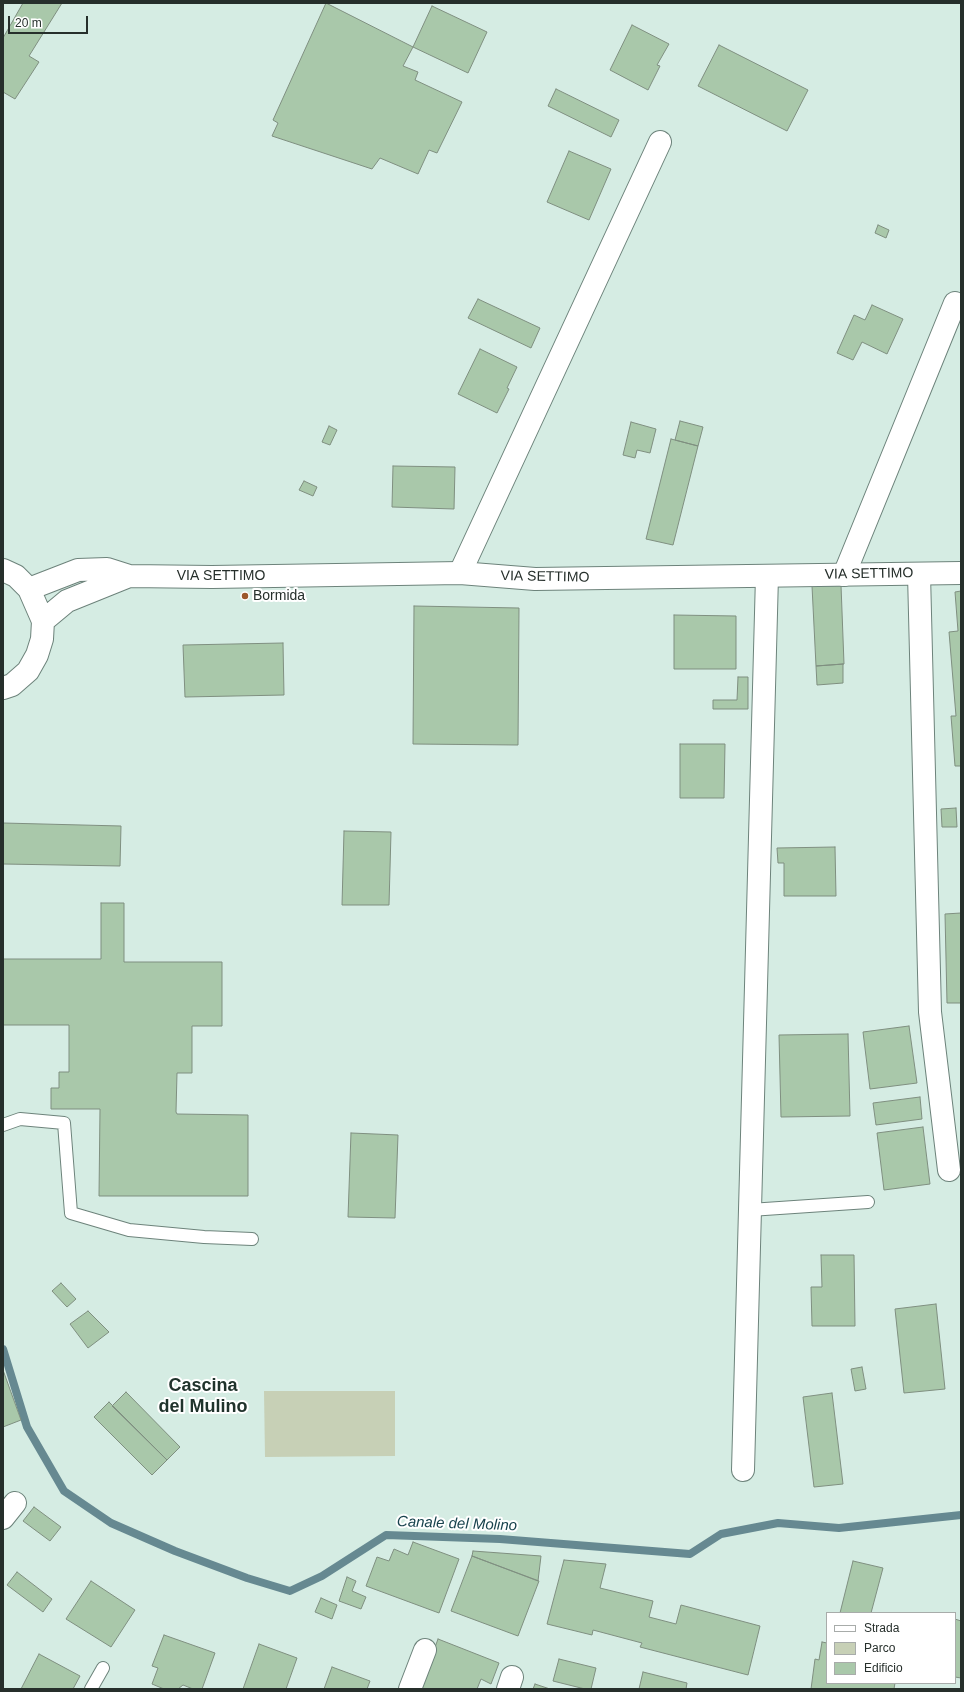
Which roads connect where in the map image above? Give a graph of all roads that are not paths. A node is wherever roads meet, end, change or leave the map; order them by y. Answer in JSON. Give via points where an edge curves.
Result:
{"nodes":[{"id":1,"x":660,"y":142,"type":"dead end"},
{"id":2,"x":955,"y":303,"type":"dead end"},
{"id":3,"x":3,"y":570,"type":"edge"},
{"id":4,"x":460,"y":573,"type":"junction"},
{"id":5,"x":961,"y":573,"type":"edge"},
{"id":6,"x":919,"y":574,"type":"junction"},
{"id":7,"x":844,"y":575,"type":"junction"},
{"id":8,"x":129,"y":576,"type":"junction"},
{"id":9,"x":768,"y":576,"type":"junction"},
{"id":10,"x":29,"y":589,"type":"junction"},
{"id":11,"x":43,"y":621,"type":"junction"},
{"id":12,"x":3,"y":688,"type":"edge"},
{"id":13,"x":3,"y":1125,"type":"edge"},
{"id":14,"x":949,"y":1170,"type":"dead end"},
{"id":15,"x":868,"y":1202,"type":"dead end"},
{"id":16,"x":750,"y":1210,"type":"junction"},
{"id":17,"x":252,"y":1239,"type":"dead end"},
{"id":18,"x":743,"y":1470,"type":"dead end"},
{"id":19,"x":425,"y":1650,"type":"dead end"},
{"id":20,"x":103,"y":1668,"type":"dead end"},
{"id":21,"x":91,"y":1689,"type":"edge"},
{"id":22,"x":410,"y":1689,"type":"edge"}],
"edges":[{"from":1,"to":4,"type":"street"},
{"from":2,"to":7,"type":"street"},
{"from":3,"to":10,"type":"street","via":[[16,576]]},
{"from":4,"to":8,"type":"street","name":"VIA SETTIMO"},
{"from":4,"to":9,"type":"street","name":"VIA SETTIMO","via":[[534,579]]},
{"from":5,"to":6,"type":"street","name":"VIA SETTIMO"},
{"from":6,"to":7,"type":"street","name":"VIA SETTIMO"},
{"from":6,"to":14,"type":"street","via":[[930,1012]]},
{"from":7,"to":9,"type":"street","name":"VIA SETTIMO"},
{"from":8,"to":10,"type":"street","name":"VIA SETTIMO","via":[[107,569],[78,570]]},
{"from":8,"to":11,"type":"street","name":"VIA SETTIMO","via":[[68,601]]},
{"from":9,"to":16,"type":"street"},
{"from":10,"to":11,"type":"street"},
{"from":11,"to":12,"type":"street","via":[[42,639],[37,656],[28,671],[12,685]]},
{"from":13,"to":17,"type":"lane","via":[[20,1119],[64,1123],[71,1213],[129,1230]]},
{"from":15,"to":16,"type":"lane"},
{"from":16,"to":18,"type":"street"},
{"from":19,"to":22,"type":"street"},
{"from":20,"to":21,"type":"lane"}]}
